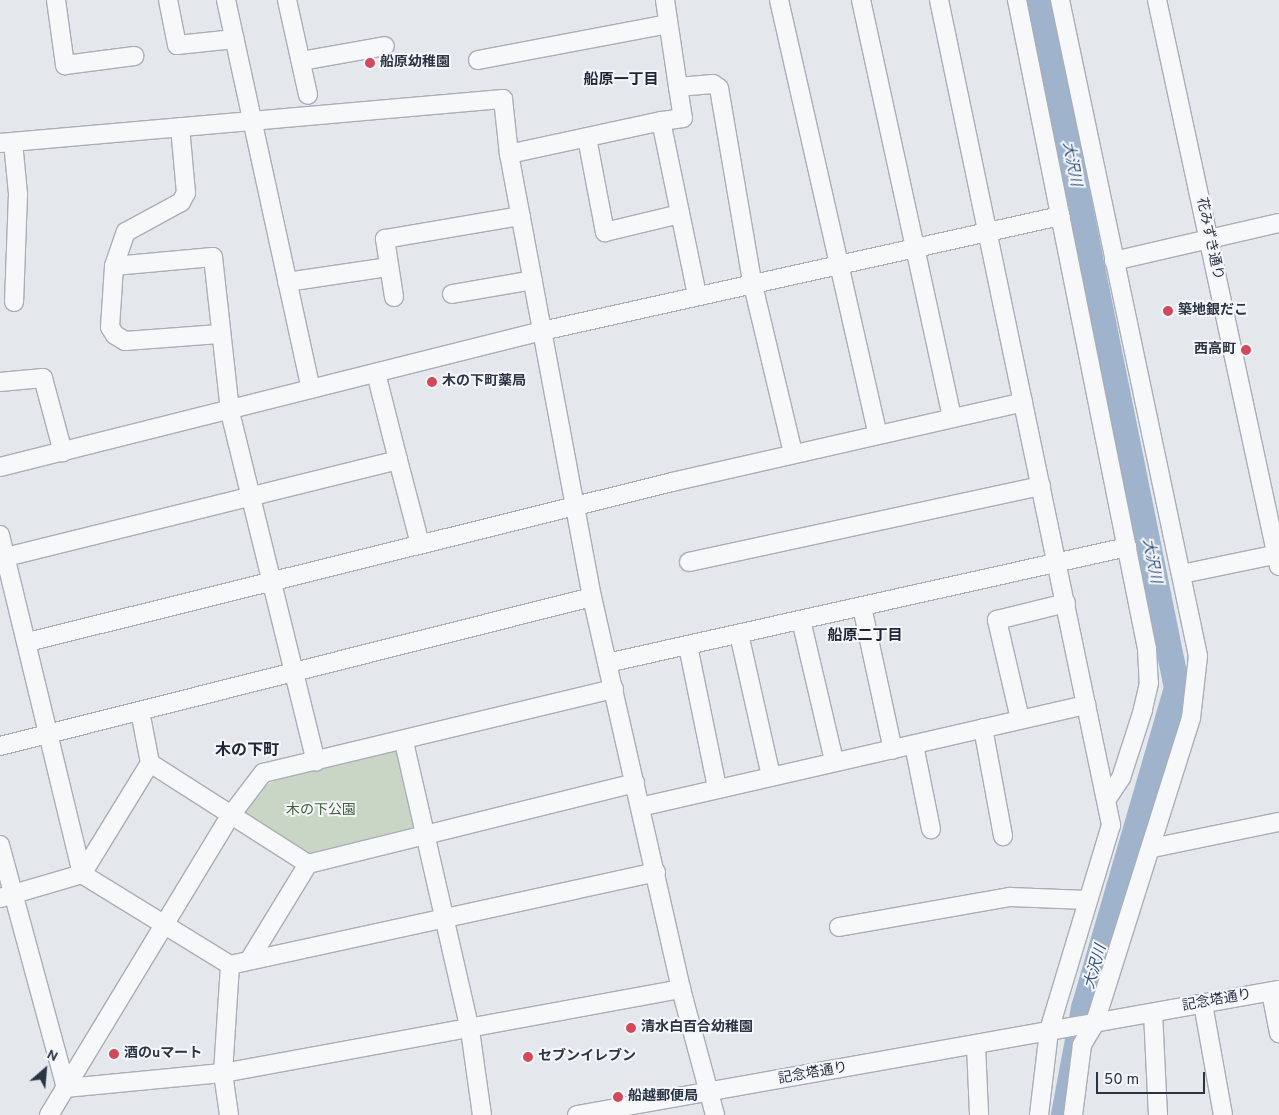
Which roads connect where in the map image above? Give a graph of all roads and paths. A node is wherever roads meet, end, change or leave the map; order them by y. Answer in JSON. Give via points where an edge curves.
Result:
{"nodes":[{"id":1,"x":56,"y":0,"type":"edge"},
{"id":2,"x":168,"y":0,"type":"edge"},
{"id":3,"x":226,"y":0,"type":"edge"},
{"id":4,"x":287,"y":0,"type":"edge"},
{"id":5,"x":665,"y":0,"type":"edge"},
{"id":6,"x":780,"y":0,"type":"edge"},
{"id":7,"x":861,"y":0,"type":"edge"},
{"id":8,"x":939,"y":0,"type":"edge"},
{"id":9,"x":1017,"y":0,"type":"edge"},
{"id":10,"x":1060,"y":0,"type":"edge"},
{"id":11,"x":1157,"y":0,"type":"edge"},
{"id":12,"x":668,"y":24,"type":"junction"},
{"id":13,"x":235,"y":39,"type":"junction"},
{"id":14,"x":385,"y":46,"type":"dead end"},
{"id":15,"x":134,"y":56,"type":"dead end"},
{"id":16,"x":301,"y":60,"type":"junction"},
{"id":17,"x":478,"y":60,"type":"dead end"},
{"id":18,"x":678,"y":87,"type":"junction"},
{"id":19,"x":308,"y":95,"type":"dead end"},
{"id":20,"x":253,"y":121,"type":"junction"},
{"id":21,"x":661,"y":122,"type":"junction"},
{"id":22,"x":180,"y":127,"type":"junction"},
{"id":23,"x":587,"y":138,"type":"junction"},
{"id":24,"x":7,"y":142,"type":"edge"},
{"id":25,"x":509,"y":154,"type":"junction"},
{"id":26,"x":680,"y":214,"type":"junction"},
{"id":27,"x":521,"y":216,"type":"junction"},
{"id":28,"x":1060,"y":216,"type":"junction"},
{"id":29,"x":1279,"y":223,"type":"edge"},
{"id":30,"x":987,"y":231,"type":"junction"},
{"id":31,"x":1209,"y":239,"type":"junction"},
{"id":32,"x":913,"y":246,"type":"junction"},
{"id":33,"x":839,"y":261,"type":"junction"},
{"id":34,"x":1114,"y":261,"type":"junction"},
{"id":35,"x":114,"y":266,"type":"junction"},
{"id":36,"x":389,"y":267,"type":"junction"},
{"id":37,"x":532,"y":280,"type":"junction"},
{"id":38,"x":752,"y":281,"type":"junction"},
{"id":39,"x":287,"y":282,"type":"junction"},
{"id":40,"x":452,"y":294,"type":"dead end"},
{"id":41,"x":697,"y":295,"type":"junction"},
{"id":42,"x":394,"y":296,"type":"dead end"},
{"id":43,"x":14,"y":302,"type":"dead end"},
{"id":44,"x":542,"y":331,"type":"junction"},
{"id":45,"x":219,"y":334,"type":"junction"},
{"id":46,"x":376,"y":373,"type":"junction"},
{"id":47,"x":0,"y":382,"type":"edge"},
{"id":48,"x":311,"y":389,"type":"junction"},
{"id":49,"x":1023,"y":402,"type":"junction"},
{"id":50,"x":230,"y":412,"type":"junction"},
{"id":51,"x":952,"y":418,"type":"junction"},
{"id":52,"x":878,"y":434,"type":"junction"},
{"id":53,"x":63,"y":452,"type":"junction"},
{"id":54,"x":793,"y":453,"type":"junction"},
{"id":55,"x":398,"y":460,"type":"junction"},
{"id":56,"x":0,"y":468,"type":"edge"},
{"id":57,"x":1041,"y":486,"type":"junction"},
{"id":58,"x":252,"y":496,"type":"junction"},
{"id":59,"x":578,"y":505,"type":"junction"},
{"id":60,"x":0,"y":535,"type":"edge"},
{"id":61,"x":420,"y":544,"type":"junction"},
{"id":62,"x":1128,"y":547,"type":"junction"},
{"id":63,"x":6,"y":557,"type":"junction"},
{"id":64,"x":1278,"y":558,"type":"edge"},
{"id":65,"x":689,"y":562,"type":"dead end"},
{"id":66,"x":1057,"y":562,"type":"junction"},
{"id":67,"x":1182,"y":574,"type":"junction"},
{"id":68,"x":273,"y":579,"type":"junction"},
{"id":69,"x":592,"y":597,"type":"junction"},
{"id":70,"x":1066,"y":603,"type":"junction"},
{"id":71,"x":862,"y":607,"type":"junction"},
{"id":72,"x":801,"y":620,"type":"junction"},
{"id":73,"x":739,"y":634,"type":"junction"},
{"id":74,"x":28,"y":642,"type":"junction"},
{"id":75,"x":688,"y":646,"type":"junction"},
{"id":76,"x":607,"y":663,"type":"junction"},
{"id":77,"x":295,"y":674,"type":"junction"},
{"id":78,"x":614,"y":689,"type":"junction"},
{"id":79,"x":1087,"y":705,"type":"junction"},
{"id":80,"x":140,"y":711,"type":"junction"},
{"id":81,"x":1020,"y":719,"type":"junction"},
{"id":82,"x":983,"y":728,"type":"junction"},
{"id":83,"x":49,"y":733,"type":"junction"},
{"id":84,"x":404,"y":742,"type":"junction"},
{"id":85,"x":914,"y":745,"type":"junction"},
{"id":86,"x":0,"y":746,"type":"edge"},
{"id":87,"x":893,"y":750,"type":"junction"},
{"id":88,"x":834,"y":761,"type":"junction"},
{"id":89,"x":316,"y":762,"type":"junction"},
{"id":90,"x":150,"y":763,"type":"junction"},
{"id":91,"x":771,"y":776,"type":"junction"},
{"id":92,"x":635,"y":783,"type":"junction"},
{"id":93,"x":717,"y":787,"type":"junction"},
{"id":94,"x":1107,"y":799,"type":"junction"},
{"id":95,"x":640,"y":807,"type":"junction"},
{"id":96,"x":231,"y":815,"type":"junction"},
{"id":97,"x":1279,"y":822,"type":"edge"},
{"id":98,"x":931,"y":829,"type":"dead end"},
{"id":99,"x":425,"y":834,"type":"junction"},
{"id":100,"x":1003,"y":836,"type":"dead end"},
{"id":101,"x":0,"y":845,"type":"edge"},
{"id":102,"x":1152,"y":848,"type":"junction"},
{"id":103,"x":308,"y":864,"type":"junction"},
{"id":104,"x":656,"y":872,"type":"junction"},
{"id":105,"x":82,"y":874,"type":"junction"},
{"id":106,"x":7,"y":896,"type":"edge"},
{"id":107,"x":1087,"y":900,"type":"junction"},
{"id":108,"x":446,"y":921,"type":"junction"},
{"id":109,"x":164,"y":927,"type":"junction"},
{"id":110,"x":839,"y":927,"type":"dead end"},
{"id":111,"x":250,"y":959,"type":"junction"},
{"id":112,"x":230,"y":965,"type":"junction"},
{"id":113,"x":681,"y":989,"type":"junction"},
{"id":114,"x":1275,"y":991,"type":"edge"},
{"id":115,"x":1203,"y":1004,"type":"junction"},
{"id":116,"x":1153,"y":1013,"type":"junction"},
{"id":117,"x":1095,"y":1022,"type":"junction"},
{"id":118,"x":470,"y":1030,"type":"junction"},
{"id":119,"x":1049,"y":1030,"type":"junction"},
{"id":120,"x":1279,"y":1034,"type":"edge"},
{"id":121,"x":976,"y":1045,"type":"junction"},
{"id":122,"x":222,"y":1073,"type":"junction"},
{"id":123,"x":66,"y":1088,"type":"junction"},
{"id":124,"x":708,"y":1093,"type":"junction"},
{"id":125,"x":49,"y":1115,"type":"edge"},
{"id":126,"x":229,"y":1115,"type":"edge"},
{"id":127,"x":482,"y":1115,"type":"edge"},
{"id":128,"x":577,"y":1115,"type":"edge"},
{"id":129,"x":715,"y":1115,"type":"edge"},
{"id":130,"x":979,"y":1115,"type":"edge"},
{"id":131,"x":1039,"y":1115,"type":"edge"},
{"id":132,"x":1074,"y":1115,"type":"edge"},
{"id":133,"x":1158,"y":1115,"type":"edge"},
{"id":134,"x":1223,"y":1115,"type":"edge"}],
"edges":[{"from":1,"to":15,"type":"street","via":[[65,65]]},
{"from":2,"to":13,"type":"street","via":[[176,45]]},
{"from":3,"to":13,"type":"street"},
{"from":4,"to":16,"type":"street"},
{"from":5,"to":12,"type":"street"},
{"from":6,"to":33,"type":"street"},
{"from":7,"to":32,"type":"street"},
{"from":8,"to":30,"type":"street"},
{"from":9,"to":28,"type":"street"},
{"from":10,"to":34,"type":"street"},
{"from":11,"to":31,"type":"street","name":"花みずき通り"},
{"from":12,"to":17,"type":"street"},
{"from":12,"to":18,"type":"street"},
{"from":13,"to":20,"type":"street"},
{"from":14,"to":16,"type":"street"},
{"from":16,"to":19,"type":"street"},
{"from":18,"to":21,"type":"street","via":[[683,118]]},
{"from":18,"to":38,"type":"street","via":[[713,84],[719,88]]},
{"from":20,"to":22,"type":"street"},
{"from":20,"to":25,"type":"street","via":[[503,99]]},
{"from":20,"to":39,"type":"street"},
{"from":21,"to":23,"type":"street"},
{"from":21,"to":26,"type":"street"},
{"from":22,"to":24,"type":"street"},
{"from":22,"to":35,"type":"street","via":[[186,193],[180,202],[126,232]]},
{"from":23,"to":25,"type":"street"},
{"from":23,"to":26,"type":"street","via":[[605,232]]},
{"from":24,"to":43,"type":"street","via":[[18,194]]},
{"from":25,"to":27,"type":"street"},
{"from":26,"to":41,"type":"street"},
{"from":27,"to":36,"type":"street","via":[[385,239]]},
{"from":27,"to":37,"type":"street"},
{"from":28,"to":30,"type":"street"},
{"from":28,"to":62,"type":"street"},
{"from":29,"to":31,"type":"street"},
{"from":30,"to":32,"type":"street"},
{"from":30,"to":49,"type":"street"},
{"from":31,"to":34,"type":"street"},
{"from":31,"to":64,"type":"street","name":"花みずき通り"},
{"from":32,"to":33,"type":"street"},
{"from":32,"to":51,"type":"street"},
{"from":33,"to":38,"type":"street"},
{"from":33,"to":52,"type":"street"},
{"from":34,"to":67,"type":"street"},
{"from":35,"to":45,"type":"street","via":[[213,257]]},
{"from":35,"to":45,"type":"street","via":[[110,327],[115,336],[125,341]]},
{"from":36,"to":39,"type":"street"},
{"from":36,"to":42,"type":"street"},
{"from":37,"to":40,"type":"street"},
{"from":37,"to":44,"type":"street"},
{"from":38,"to":41,"type":"street"},
{"from":38,"to":54,"type":"street"},
{"from":39,"to":48,"type":"street"},
{"from":41,"to":44,"type":"street"},
{"from":44,"to":46,"type":"street"},
{"from":44,"to":59,"type":"street"},
{"from":45,"to":50,"type":"street"},
{"from":46,"to":48,"type":"street"},
{"from":46,"to":55,"type":"street"},
{"from":47,"to":53,"type":"street","via":[[43,378]]},
{"from":48,"to":50,"type":"street"},
{"from":49,"to":51,"type":"street"},
{"from":49,"to":57,"type":"street"},
{"from":50,"to":53,"type":"street"},
{"from":50,"to":58,"type":"street"},
{"from":51,"to":52,"type":"street"},
{"from":52,"to":54,"type":"street"},
{"from":53,"to":56,"type":"street"},
{"from":54,"to":59,"type":"street"},
{"from":55,"to":58,"type":"street"},
{"from":55,"to":61,"type":"street"},
{"from":57,"to":65,"type":"street"},
{"from":57,"to":66,"type":"street"},
{"from":58,"to":63,"type":"street"},
{"from":58,"to":68,"type":"street"},
{"from":59,"to":61,"type":"street"},
{"from":59,"to":69,"type":"street"},
{"from":60,"to":63,"type":"street"},
{"from":61,"to":68,"type":"street"},
{"from":62,"to":66,"type":"street"},
{"from":62,"to":94,"type":"street","via":[[1149,683],[1121,778]]},
{"from":63,"to":74,"type":"street"},
{"from":64,"to":67,"type":"street"},
{"from":66,"to":70,"type":"street"},
{"from":66,"to":71,"type":"street"},
{"from":67,"to":102,"type":"street","via":[[1198,656],[1198,683]]},
{"from":68,"to":74,"type":"street"},
{"from":68,"to":77,"type":"street"},
{"from":69,"to":76,"type":"street"},
{"from":69,"to":77,"type":"street"},
{"from":70,"to":79,"type":"street"},
{"from":70,"to":81,"type":"street","via":[[997,620]]},
{"from":71,"to":72,"type":"street"},
{"from":71,"to":87,"type":"street"},
{"from":72,"to":73,"type":"street"},
{"from":72,"to":88,"type":"street"},
{"from":73,"to":75,"type":"street"},
{"from":73,"to":91,"type":"street"},
{"from":74,"to":83,"type":"street"},
{"from":75,"to":76,"type":"street"},
{"from":75,"to":93,"type":"street"},
{"from":76,"to":78,"type":"street"},
{"from":77,"to":80,"type":"street"},
{"from":77,"to":89,"type":"street"},
{"from":78,"to":84,"type":"street"},
{"from":78,"to":92,"type":"street"},
{"from":79,"to":81,"type":"street"},
{"from":79,"to":94,"type":"street"},
{"from":80,"to":83,"type":"street"},
{"from":80,"to":90,"type":"street"},
{"from":81,"to":82,"type":"street"},
{"from":82,"to":85,"type":"street"},
{"from":82,"to":100,"type":"street"},
{"from":83,"to":86,"type":"street"},
{"from":83,"to":105,"type":"street"},
{"from":84,"to":89,"type":"street"},
{"from":84,"to":99,"type":"street"},
{"from":85,"to":87,"type":"street"},
{"from":85,"to":98,"type":"street"},
{"from":87,"to":88,"type":"street"},
{"from":88,"to":91,"type":"street"},
{"from":89,"to":96,"type":"street","via":[[263,773]]},
{"from":90,"to":96,"type":"street"},
{"from":90,"to":105,"type":"street"},
{"from":91,"to":93,"type":"street"},
{"from":92,"to":95,"type":"street"},
{"from":92,"to":99,"type":"street"},
{"from":93,"to":95,"type":"street"},
{"from":94,"to":107,"type":"street","via":[[1111,825]]},
{"from":95,"to":104,"type":"street"},
{"from":96,"to":103,"type":"street"},
{"from":96,"to":109,"type":"street"},
{"from":97,"to":102,"type":"street"},
{"from":99,"to":103,"type":"street"},
{"from":99,"to":108,"type":"street"},
{"from":101,"to":106,"type":"street"},
{"from":102,"to":117,"type":"street"},
{"from":103,"to":111,"type":"street"},
{"from":104,"to":108,"type":"street"},
{"from":104,"to":113,"type":"street"},
{"from":105,"to":106,"type":"street"},
{"from":105,"to":109,"type":"street"},
{"from":106,"to":123,"type":"street"},
{"from":107,"to":110,"type":"street","via":[[1010,897]]},
{"from":107,"to":119,"type":"street"},
{"from":108,"to":111,"type":"street"},
{"from":108,"to":118,"type":"street"},
{"from":109,"to":112,"type":"street"},
{"from":109,"to":123,"type":"street"},
{"from":111,"to":112,"type":"street"},
{"from":112,"to":122,"type":"street"},
{"from":113,"to":118,"type":"street"},
{"from":113,"to":124,"type":"street"},
{"from":114,"to":115,"type":"street","name":"記念塔通り"},
{"from":114,"to":120,"type":"street"},
{"from":115,"to":116,"type":"street","name":"記念塔通り"},
{"from":115,"to":134,"type":"street"},
{"from":116,"to":117,"type":"street","name":"記念塔通り"},
{"from":116,"to":133,"type":"street"},
{"from":117,"to":119,"type":"street","name":"記念塔通り"},
{"from":117,"to":132,"type":"street","via":[[1082,1045]]},
{"from":118,"to":122,"type":"street"},
{"from":118,"to":127,"type":"street"},
{"from":119,"to":121,"type":"street","name":"記念塔通り"},
{"from":119,"to":131,"type":"street"},
{"from":121,"to":124,"type":"street","name":"記念塔通り"},
{"from":121,"to":130,"type":"street"},
{"from":122,"to":123,"type":"street"},
{"from":122,"to":126,"type":"street"},
{"from":123,"to":125,"type":"street"},
{"from":124,"to":128,"type":"street","name":"記念塔通り"},
{"from":124,"to":129,"type":"street"}]}
